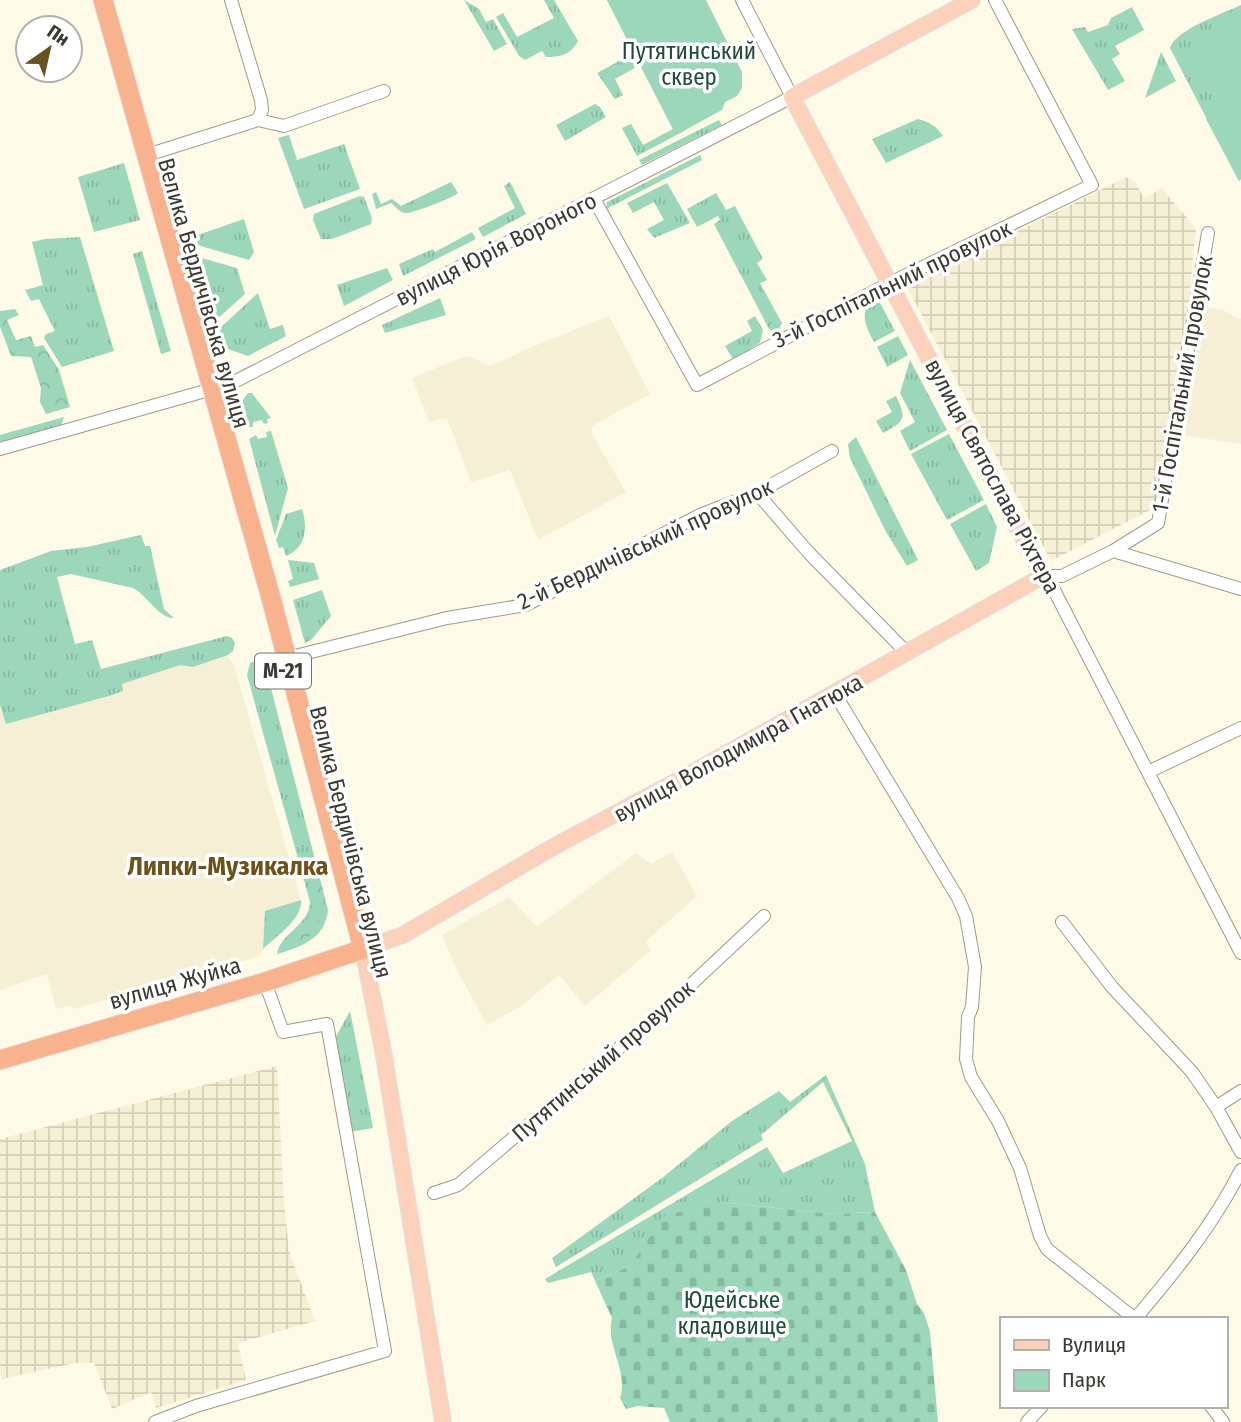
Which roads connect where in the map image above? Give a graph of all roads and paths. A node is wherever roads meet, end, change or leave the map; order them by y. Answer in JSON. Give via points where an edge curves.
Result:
{"nodes":[{"id":1,"x":94,"y":0,"type":"edge"},
{"id":2,"x":103,"y":0,"type":"edge"},
{"id":3,"x":231,"y":0,"type":"edge"},
{"id":4,"x":742,"y":0,"type":"edge"},
{"id":5,"x":972,"y":0,"type":"edge"},
{"id":6,"x":995,"y":0,"type":"edge"},
{"id":7,"x":384,"y":91,"type":"dead end"},
{"id":8,"x":792,"y":97,"type":"junction"},
{"id":9,"x":258,"y":120,"type":"junction"},
{"id":10,"x":147,"y":155,"type":"junction"},
{"id":11,"x":594,"y":199,"type":"junction"},
{"id":12,"x":1208,"y":233,"type":"dead end"},
{"id":13,"x":891,"y":283,"type":"junction"},
{"id":14,"x":210,"y":391,"type":"junction"},
{"id":15,"x":0,"y":449,"type":"edge"},
{"id":16,"x":832,"y":451,"type":"dead end"},
{"id":17,"x":757,"y":493,"type":"junction"},
{"id":18,"x":1112,"y":551,"type":"junction"},
{"id":19,"x":1043,"y":576,"type":"junction"},
{"id":20,"x":1241,"y":589,"type":"edge"},
{"id":21,"x":908,"y":654,"type":"junction"},
{"id":22,"x":287,"y":658,"type":"junction"},
{"id":23,"x":835,"y":694,"type":"junction"},
{"id":24,"x":1241,"y":727,"type":"edge"},
{"id":25,"x":1148,"y":772,"type":"junction"},
{"id":26,"x":764,"y":916,"type":"dead end"},
{"id":27,"x":1062,"y":922,"type":"dead end"},
{"id":28,"x":358,"y":951,"type":"junction"},
{"id":29,"x":1241,"y":953,"type":"edge"},
{"id":30,"x":265,"y":982,"type":"junction"},
{"id":31,"x":0,"y":1060,"type":"edge"},
{"id":32,"x":1241,"y":1091,"type":"edge"},
{"id":33,"x":1216,"y":1107,"type":"junction"},
{"id":34,"x":1241,"y":1152,"type":"edge"},
{"id":35,"x":1241,"y":1170,"type":"edge"},
{"id":36,"x":434,"y":1193,"type":"dead end"},
{"id":37,"x":1132,"y":1317,"type":"edge"},
{"id":38,"x":1137,"y":1317,"type":"edge"},
{"id":39,"x":1040,"y":1408,"type":"edge"},
{"id":40,"x":155,"y":1422,"type":"edge"},
{"id":41,"x":435,"y":1422,"type":"edge"},
{"id":42,"x":443,"y":1422,"type":"edge"},
{"id":43,"x":1027,"y":1422,"type":"edge"}],
"edges":[{"from":1,"to":14,"type":"highway","name":"Велика Бердичівська вулиця","number":"М-21"},
{"from":2,"to":10,"type":"highway","name":"Велика Бердичівська вулиця","number":"М-21"},
{"from":3,"to":9,"type":"street","via":[[261,100]]},
{"from":4,"to":8,"type":"street","name":"вулиця Святослава Ріхтера"},
{"from":5,"to":8,"type":"main road","name":"вулиця Юрія Вороного"},
{"from":6,"to":13,"type":"street","name":"3-й Госпітальний провулок","via":[[1092,185]]},
{"from":7,"to":9,"type":"street","via":[[284,126]]},
{"from":8,"to":11,"type":"street","name":"вулиця Юрія Вороного"},
{"from":8,"to":13,"type":"main road","name":"вулиця Святослава Ріхтера"},
{"from":9,"to":10,"type":"street"},
{"from":10,"to":14,"type":"highway","name":"Велика Бердичівська вулиця","number":"М-21"},
{"from":11,"to":13,"type":"street","name":"3-й Госпітальний провулок","via":[[696,385]]},
{"from":11,"to":14,"type":"street","name":"вулиця Юрія Вороного"},
{"from":12,"to":18,"type":"street","name":"1-й Госпітальний провулок","via":[[1158,523]]},
{"from":13,"to":19,"type":"main road","name":"вулиця Святослава Ріхтера"},
{"from":14,"to":15,"type":"street","name":"вулиця Юрія Вороного"},
{"from":14,"to":22,"type":"highway","name":"Велика Бердичівська вулиця","number":"М-21"},
{"from":14,"to":28,"type":"highway","name":"Велика Бердичівська вулиця","number":"М-21"},
{"from":16,"to":17,"type":"street","name":"2-й Бердичівський провулок"},
{"from":17,"to":21,"type":"street"},
{"from":17,"to":22,"type":"street","name":"2-й Бердичівський провулок","via":[[702,514],[526,605],[447,618]]},
{"from":18,"to":19,"type":"street","name":"вулиця Володимира Гнатюка","via":[[1062,576]]},
{"from":18,"to":20,"type":"street"},
{"from":19,"to":21,"type":"main road","name":"вулиця Володимира Гнатюка"},
{"from":19,"to":25,"type":"street","name":"вулиця Святослава Ріхтера"},
{"from":21,"to":23,"type":"main road","name":"вулиця Володимира Гнатюка"},
{"from":22,"to":28,"type":"highway","name":"Велика Бердичівська вулиця","number":"М-21"},
{"from":23,"to":28,"type":"main road","name":"вулиця Володимира Гнатюка","via":[[403,935]]},
{"from":23,"to":37,"type":"street","via":[[966,916],[975,967],[966,1059],[971,1077],[1020,1168],[1040,1236],[1047,1249]]},
{"from":24,"to":25,"type":"street"},
{"from":25,"to":29,"type":"street","name":"вулиця Святослава Ріхтера"},
{"from":26,"to":36,"type":"street","name":"Путятинський провулок","via":[[666,1008],[478,1169],[458,1185]]},
{"from":27,"to":33,"type":"street","via":[[1112,987],[1192,1072]]},
{"from":28,"to":30,"type":"highway","name":"вулиця Жуйка"},
{"from":28,"to":41,"type":"main road","name":"Велика Бердичівська вулиця"},
{"from":28,"to":42,"type":"main road","name":"Велика Бердичівська вулиця","via":[[384,1056]]},
{"from":30,"to":31,"type":"highway","name":"вулиця Жуйка"},
{"from":30,"to":40,"type":"street","via":[[283,1032],[327,1024],[385,1351]]},
{"from":32,"to":33,"type":"street"},
{"from":33,"to":34,"type":"street"},
{"from":35,"to":38,"type":"street","via":[[1215,1216]]},
{"from":39,"to":43,"type":"street"}]}
